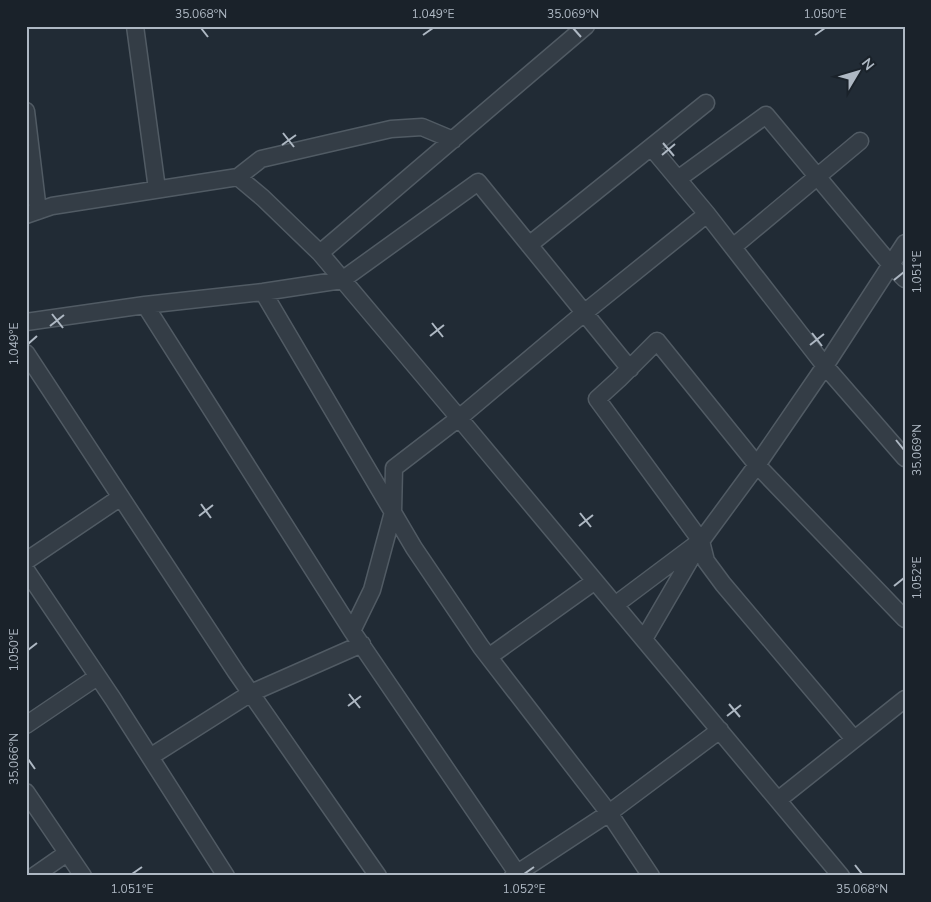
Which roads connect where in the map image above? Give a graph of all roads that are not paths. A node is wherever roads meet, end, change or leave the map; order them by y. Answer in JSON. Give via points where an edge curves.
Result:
{"nodes":[{"id":1,"x":135,"y":26,"type":"edge"},
{"id":2,"x":586,"y":26,"type":"edge"},
{"id":3,"x":706,"y":103,"type":"dead end"},
{"id":4,"x":26,"y":111,"type":"edge"},
{"id":5,"x":453,"y":140,"type":"junction"},
{"id":6,"x":860,"y":141,"type":"dead end"},
{"id":7,"x":651,"y":147,"type":"junction"},
{"id":8,"x":817,"y":176,"type":"junction"},
{"id":9,"x":238,"y":177,"type":"junction"},
{"id":10,"x":678,"y":179,"type":"junction"},
{"id":11,"x":157,"y":189,"type":"junction"},
{"id":12,"x":32,"y":213,"type":"edge"},
{"id":13,"x":708,"y":214,"type":"junction"},
{"id":14,"x":905,"y":243,"type":"edge"},
{"id":15,"x":529,"y":245,"type":"junction"},
{"id":16,"x":733,"y":247,"type":"junction"},
{"id":17,"x":320,"y":253,"type":"junction"},
{"id":18,"x":891,"y":265,"type":"junction"},
{"id":19,"x":905,"y":279,"type":"edge"},
{"id":20,"x":342,"y":280,"type":"junction"},
{"id":21,"x":263,"y":292,"type":"junction"},
{"id":22,"x":145,"y":305,"type":"junction"},
{"id":23,"x":584,"y":312,"type":"junction"},
{"id":24,"x":26,"y":322,"type":"edge"},
{"id":25,"x":26,"y":352,"type":"edge"},
{"id":26,"x":825,"y":366,"type":"junction"},
{"id":27,"x":630,"y":368,"type":"junction"},
{"id":28,"x":459,"y":418,"type":"junction"},
{"id":29,"x":905,"y":458,"type":"edge"},
{"id":30,"x":757,"y":465,"type":"junction"},
{"id":31,"x":121,"y":497,"type":"junction"},
{"id":32,"x":392,"y":512,"type":"junction"},
{"id":33,"x":701,"y":541,"type":"junction"},
{"id":34,"x":26,"y":561,"type":"edge"},
{"id":35,"x":26,"y":570,"type":"edge"},
{"id":36,"x":595,"y":581,"type":"junction"},
{"id":37,"x":615,"y":604,"type":"junction"},
{"id":38,"x":904,"y":617,"type":"edge"},
{"id":39,"x":352,"y":631,"type":"junction"},
{"id":40,"x":644,"y":639,"type":"junction"},
{"id":41,"x":362,"y":644,"type":"junction"},
{"id":42,"x":490,"y":656,"type":"junction"},
{"id":43,"x":97,"y":676,"type":"junction"},
{"id":44,"x":251,"y":693,"type":"junction"},
{"id":45,"x":905,"y":699,"type":"edge"},
{"id":46,"x":26,"y":725,"type":"edge"},
{"id":47,"x":720,"y":730,"type":"junction"},
{"id":48,"x":854,"y":739,"type":"junction"},
{"id":49,"x":150,"y":757,"type":"junction"},
{"id":50,"x":26,"y":792,"type":"edge"},
{"id":51,"x":778,"y":800,"type":"junction"},
{"id":52,"x":608,"y":813,"type":"junction"},
{"id":53,"x":67,"y":852,"type":"junction"},
{"id":54,"x":515,"y":874,"type":"edge"},
{"id":55,"x":34,"y":876,"type":"edge"},
{"id":56,"x":83,"y":876,"type":"edge"},
{"id":57,"x":226,"y":876,"type":"edge"},
{"id":58,"x":378,"y":876,"type":"edge"},
{"id":59,"x":651,"y":876,"type":"edge"},
{"id":60,"x":841,"y":876,"type":"edge"}],
"edges":[{"from":1,"to":11,"type":"street"},
{"from":2,"to":5,"type":"street"},
{"from":3,"to":7,"type":"street"},
{"from":4,"to":12,"type":"street"},
{"from":5,"to":9,"type":"street","via":[[422,127],[391,129],[261,159]]},
{"from":5,"to":17,"type":"street"},
{"from":6,"to":8,"type":"street"},
{"from":7,"to":10,"type":"street"},
{"from":7,"to":15,"type":"street"},
{"from":8,"to":10,"type":"street","via":[[766,115]]},
{"from":8,"to":16,"type":"street"},
{"from":8,"to":18,"type":"street"},
{"from":9,"to":11,"type":"street"},
{"from":9,"to":17,"type":"street"},
{"from":10,"to":13,"type":"street"},
{"from":11,"to":12,"type":"street","via":[[52,206]]},
{"from":13,"to":16,"type":"street"},
{"from":13,"to":23,"type":"street"},
{"from":14,"to":18,"type":"street"},
{"from":15,"to":20,"type":"street","via":[[478,182]]},
{"from":15,"to":23,"type":"street"},
{"from":16,"to":26,"type":"street"},
{"from":17,"to":20,"type":"street"},
{"from":18,"to":19,"type":"street"},
{"from":18,"to":26,"type":"street"},
{"from":20,"to":21,"type":"street"},
{"from":20,"to":28,"type":"street"},
{"from":21,"to":22,"type":"street"},
{"from":21,"to":32,"type":"street"},
{"from":22,"to":24,"type":"street"},
{"from":22,"to":39,"type":"street"},
{"from":23,"to":27,"type":"street"},
{"from":23,"to":28,"type":"street"},
{"from":25,"to":31,"type":"street"},
{"from":26,"to":29,"type":"street"},
{"from":26,"to":30,"type":"street"},
{"from":27,"to":30,"type":"street","via":[[657,341]]},
{"from":27,"to":33,"type":"street","via":[[597,399]]},
{"from":28,"to":32,"type":"street","via":[[394,468]]},
{"from":28,"to":36,"type":"street"},
{"from":30,"to":33,"type":"street"},
{"from":30,"to":38,"type":"street"},
{"from":31,"to":34,"type":"street"},
{"from":31,"to":44,"type":"street"},
{"from":32,"to":39,"type":"street","via":[[372,590]]},
{"from":32,"to":42,"type":"street"},
{"from":33,"to":37,"type":"street"},
{"from":33,"to":40,"type":"street"},
{"from":33,"to":48,"type":"street","via":[[706,561],[723,584]]},
{"from":35,"to":43,"type":"street"},
{"from":36,"to":37,"type":"street"},
{"from":36,"to":42,"type":"street"},
{"from":37,"to":40,"type":"street"},
{"from":39,"to":41,"type":"street"},
{"from":40,"to":47,"type":"street"},
{"from":41,"to":44,"type":"street"},
{"from":41,"to":54,"type":"street"},
{"from":42,"to":52,"type":"street"},
{"from":43,"to":46,"type":"street"},
{"from":43,"to":49,"type":"street"},
{"from":44,"to":49,"type":"street"},
{"from":44,"to":58,"type":"street"},
{"from":45,"to":48,"type":"street"},
{"from":47,"to":51,"type":"street"},
{"from":47,"to":52,"type":"street"},
{"from":48,"to":51,"type":"street"},
{"from":49,"to":57,"type":"street"},
{"from":50,"to":53,"type":"street"},
{"from":51,"to":60,"type":"street"},
{"from":52,"to":54,"type":"street"},
{"from":52,"to":59,"type":"street"},
{"from":53,"to":55,"type":"street"},
{"from":53,"to":56,"type":"street"}]}
